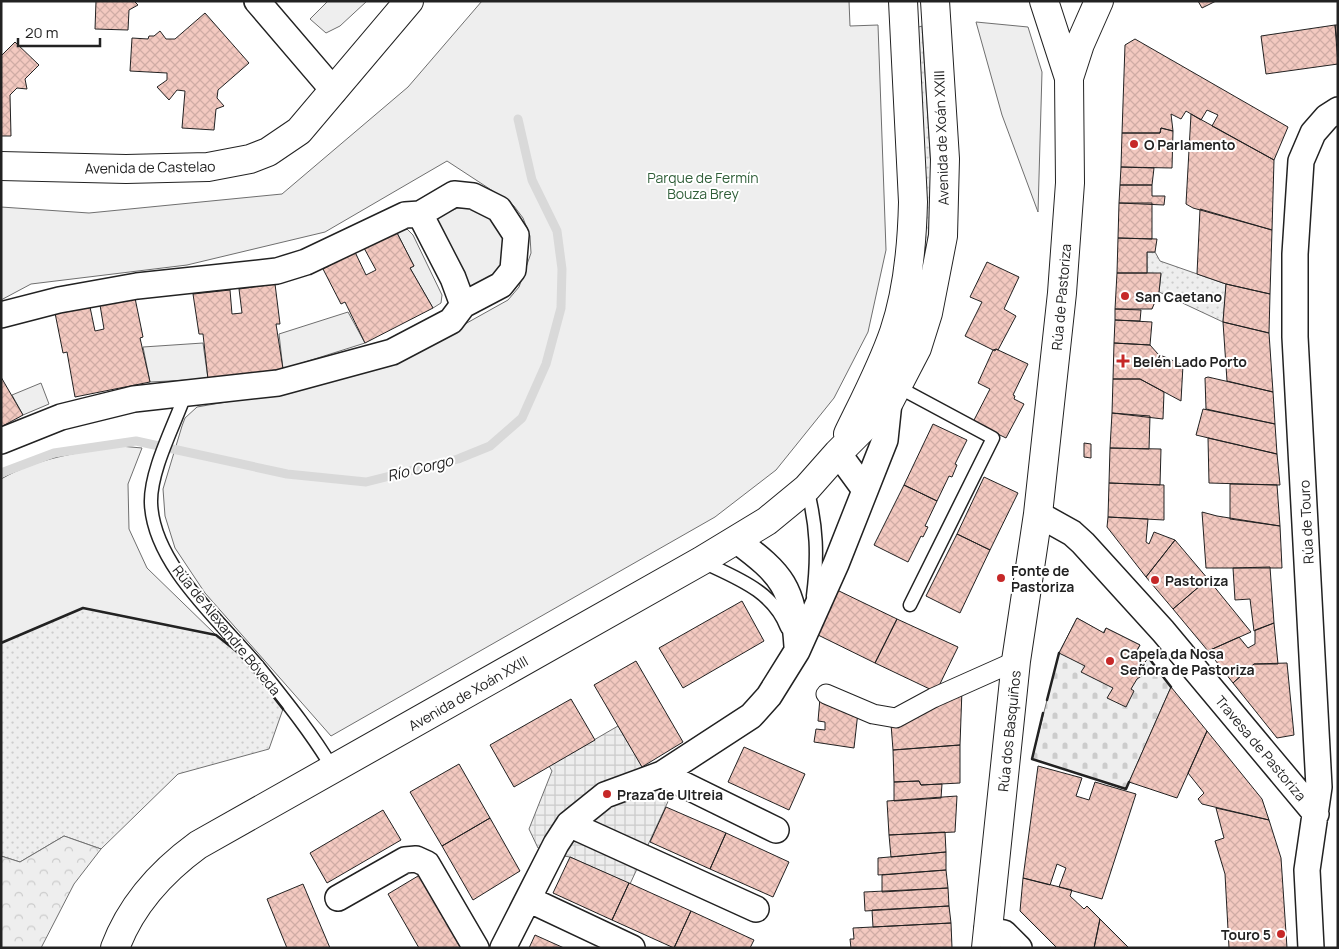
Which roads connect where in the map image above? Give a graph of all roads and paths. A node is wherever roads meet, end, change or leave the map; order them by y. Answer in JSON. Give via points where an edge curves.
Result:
{"nodes":[{"id":1,"x":257,"y":1,"type":"edge"},
{"id":2,"x":409,"y":1,"type":"edge"},
{"id":3,"x":903,"y":1,"type":"edge"},
{"id":4,"x":936,"y":1,"type":"edge"},
{"id":5,"x":1044,"y":1,"type":"edge"},
{"id":6,"x":1099,"y":1,"type":"edge"},
{"id":7,"x":1068,"y":78,"type":"junction"},
{"id":8,"x":334,"y":91,"type":"junction"},
{"id":9,"x":1338,"y":110,"type":"edge"},
{"id":10,"x":1,"y":166,"type":"edge"},
{"id":11,"x":420,"y":214,"type":"junction"},
{"id":12,"x":463,"y":305,"type":"junction"},
{"id":13,"x":1,"y":315,"type":"edge"},
{"id":14,"x":185,"y":395,"type":"junction"},
{"id":15,"x":894,"y":395,"type":"junction"},
{"id":16,"x":1,"y":441,"type":"edge"},
{"id":17,"x":838,"y":453,"type":"junction"},
{"id":18,"x":807,"y":488,"type":"junction"},
{"id":19,"x":865,"y":490,"type":"junction"},
{"id":20,"x":1038,"y":514,"type":"junction"},
{"id":21,"x":736,"y":540,"type":"junction"},
{"id":22,"x":701,"y":561,"type":"junction"},
{"id":23,"x":910,"y":604,"type":"dead end"},
{"id":24,"x":810,"y":620,"type":"junction"},
{"id":25,"x":793,"y":657,"type":"junction"},
{"id":26,"x":1016,"y":662,"type":"junction"},
{"id":27,"x":826,"y":694,"type":"dead end"},
{"id":28,"x":333,"y":769,"type":"junction"},
{"id":29,"x":662,"y":774,"type":"junction"},
{"id":30,"x":1316,"y":814,"type":"junction"},
{"id":31,"x":569,"y":824,"type":"junction"},
{"id":32,"x":776,"y":830,"type":"dead end"},
{"id":33,"x":338,"y":898,"type":"dead end"},
{"id":34,"x":528,"y":899,"type":"junction"},
{"id":35,"x":756,"y":909,"type":"dead end"},
{"id":36,"x":986,"y":939,"type":"edge"},
{"id":37,"x":114,"y":948,"type":"edge"},
{"id":38,"x":476,"y":948,"type":"edge"},
{"id":39,"x":503,"y":948,"type":"edge"},
{"id":40,"x":632,"y":948,"type":"edge"},
{"id":41,"x":1019,"y":948,"type":"edge"},
{"id":42,"x":1311,"y":948,"type":"edge"}],
"edges":[{"from":1,"to":8,"type":"street"},
{"from":2,"to":8,"type":"street","name":"Avenida de Castelao"},
{"from":3,"to":17,"type":"street","name":"Avenida de Xoán XXIII","via":[[912,234],[894,330]]},
{"from":4,"to":15,"type":"street","name":"Avenida de Xoán XXIII","via":[[945,158],[943,236],[928,313],[917,348]]},
{"from":5,"to":7,"type":"street","name":"Rúa de Pastoriza"},
{"from":6,"to":7,"type":"street","name":"Rúa de Pastoriza"},
{"from":7,"to":20,"type":"street","name":"Rúa de Pastoriza","via":[[1070,182],[1062,293]]},
{"from":8,"to":10,"type":"street","name":"Avenida de Castelao","via":[[285,142],[250,159],[227,165],[126,170]]},
{"from":9,"to":30,"type":"street","name":"Rúa de Touro","via":[[1312,133],[1301,160],[1295,254],[1295,337],[1319,786]]},
{"from":11,"to":12,"type":"street"},
{"from":11,"to":12,"type":"street","via":[[454,194],[473,196],[499,209],[516,235],[512,270],[501,285]]},
{"from":11,"to":13,"type":"street","via":[[406,215],[306,262],[277,271],[137,286],[59,300]]},
{"from":12,"to":14,"type":"street","via":[[450,321],[392,352],[278,383]]},
{"from":14,"to":16,"type":"street","via":[[134,398],[82,411]]},
{"from":14,"to":28,"type":"lane","name":"Rúa de Alexandre Bóveda","via":[[153,481],[152,519],[166,554],[188,586],[301,719]]},
{"from":15,"to":17,"type":"street","name":"Avenida de Xoán XXIII"},
{"from":15,"to":19,"type":"street","via":[[885,440]]},
{"from":15,"to":23,"type":"lane","via":[[993,438]]},
{"from":17,"to":18,"type":"street","name":"Avenida de Xoán XXIII"},
{"from":17,"to":19,"type":"street"},
{"from":18,"to":21,"type":"street","name":"Avenida de Xoán XXIII","via":[[774,516]]},
{"from":18,"to":24,"type":"lane","via":[[816,521],[817,555]]},
{"from":19,"to":24,"type":"street"},
{"from":20,"to":26,"type":"street","name":"Rúa dos Basquiños"},
{"from":20,"to":30,"type":"street","name":"Travesa de Pastoriza","via":[[1083,543],[1163,631]]},
{"from":21,"to":22,"type":"street","name":"Avenida de Xoán XXIII"},
{"from":21,"to":25,"type":"street","via":[[768,565],[788,590],[793,606]]},
{"from":22,"to":25,"type":"lane","via":[[758,590],[774,603],[788,631]]},
{"from":22,"to":28,"type":"street","name":"Avenida de Xoán XXIII"},
{"from":24,"to":25,"type":"street"},
{"from":25,"to":29,"type":"street","via":[[769,696],[751,716]]},
{"from":26,"to":27,"type":"street","via":[[896,718],[873,714]]},
{"from":26,"to":36,"type":"street","name":"Rúa dos Basquiños"},
{"from":28,"to":37,"type":"street","name":"Avenida de Xoán XXIII","via":[[220,831],[177,860],[143,896]]},
{"from":29,"to":31,"type":"street","via":[[605,795]]},
{"from":29,"to":32,"type":"street"},
{"from":30,"to":42,"type":"street","name":"Rúa de Touro","via":[[1307,870]]},
{"from":31,"to":34,"type":"street"},
{"from":31,"to":35,"type":"street"},
{"from":33,"to":38,"type":"street","via":[[405,860],[416,859],[427,864]]},
{"from":34,"to":39,"type":"street"},
{"from":34,"to":40,"type":"street"},
{"from":36,"to":41,"type":"street","via":[[1004,933]]}]}
